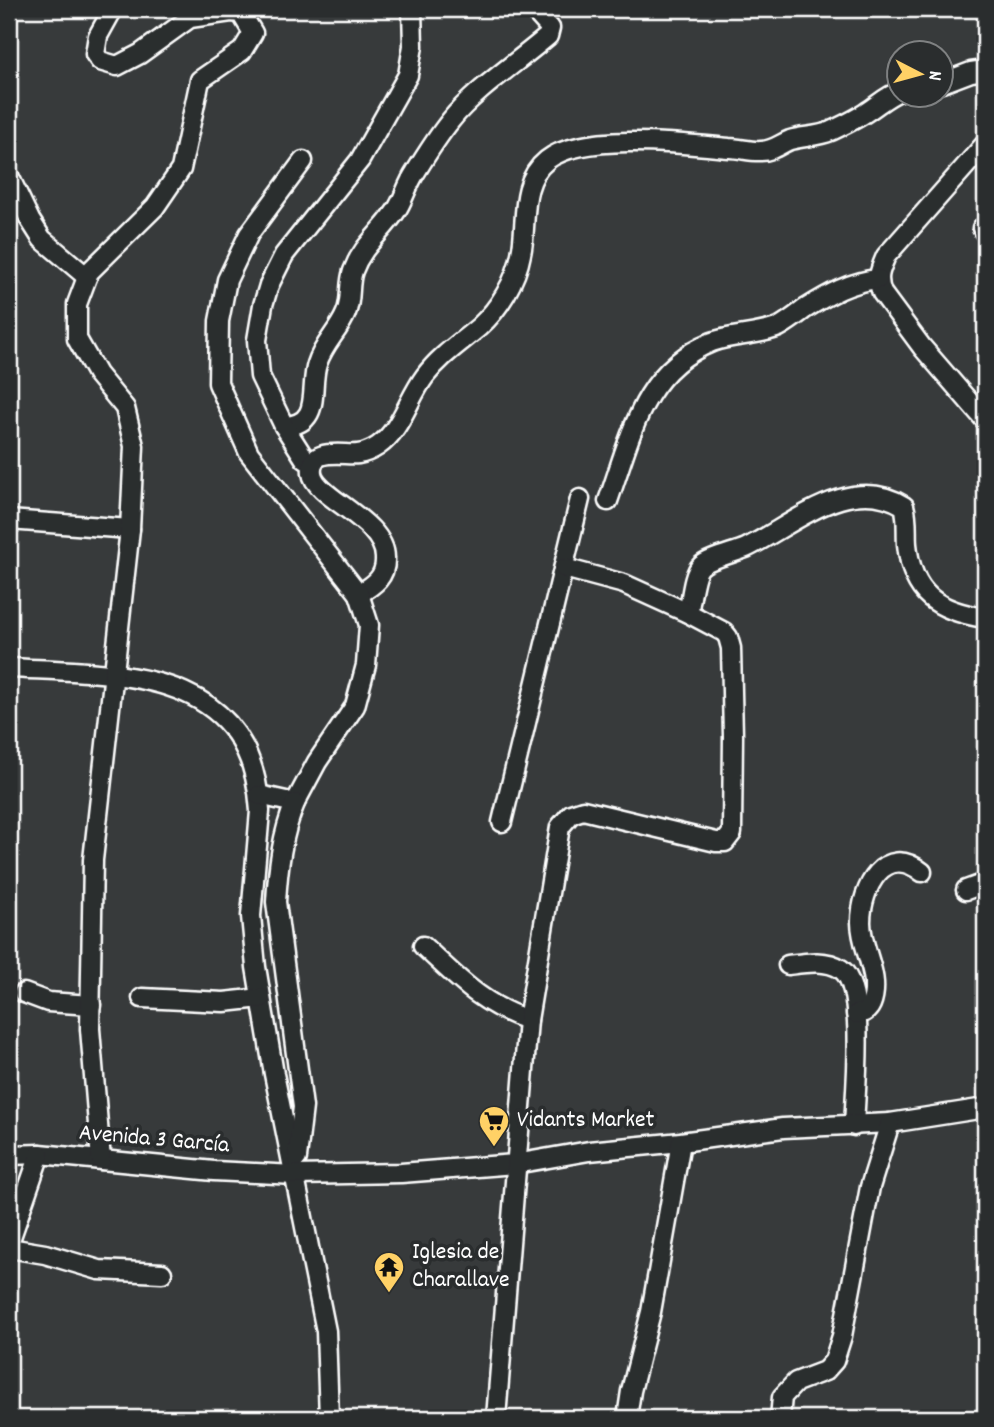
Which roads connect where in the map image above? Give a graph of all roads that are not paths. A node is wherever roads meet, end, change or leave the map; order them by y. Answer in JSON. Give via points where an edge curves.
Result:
{"nodes":[{"id":1,"x":113,"y":9,"type":"edge"},
{"id":2,"x":412,"y":9,"type":"edge"},
{"id":3,"x":533,"y":9,"type":"edge"},
{"id":4,"x":985,"y":71,"type":"edge"},
{"id":5,"x":956,"y":78,"type":"edge"},
{"id":6,"x":886,"y":100,"type":"edge"},
{"id":7,"x":985,"y":145,"type":"edge"},
{"id":8,"x":303,"y":161,"type":"dead end"},
{"id":9,"x":9,"y":176,"type":"edge"},
{"id":10,"x":87,"y":277,"type":"junction"},
{"id":11,"x":878,"y":279,"type":"junction"},
{"id":12,"x":985,"y":420,"type":"edge"},
{"id":13,"x":284,"y":426,"type":"junction"},
{"id":14,"x":313,"y":464,"type":"junction"},
{"id":15,"x":580,"y":499,"type":"dead end"},
{"id":16,"x":608,"y":501,"type":"dead end"},
{"id":17,"x":9,"y":520,"type":"edge"},
{"id":18,"x":130,"y":529,"type":"junction"},
{"id":19,"x":564,"y":568,"type":"junction"},
{"id":20,"x":359,"y":594,"type":"junction"},
{"id":21,"x":688,"y":612,"type":"junction"},
{"id":22,"x":985,"y":618,"type":"edge"},
{"id":23,"x":9,"y":668,"type":"edge"},
{"id":24,"x":116,"y":674,"type":"junction"},
{"id":25,"x":259,"y":795,"type":"junction"},
{"id":26,"x":295,"y":803,"type":"junction"},
{"id":27,"x":502,"y":822,"type":"dead end"},
{"id":28,"x":922,"y":872,"type":"dead end"},
{"id":29,"x":985,"y":883,"type":"edge"},
{"id":30,"x":967,"y":890,"type":"dead end"},
{"id":31,"x":423,"y":946,"type":"dead end"},
{"id":32,"x":788,"y":965,"type":"dead end"},
{"id":33,"x":24,"y":993,"type":"dead end"},
{"id":34,"x":142,"y":998,"type":"dead end"},
{"id":35,"x":261,"y":998,"type":"junction"},
{"id":36,"x":91,"y":1005,"type":"junction"},
{"id":37,"x":856,"y":1014,"type":"junction"},
{"id":38,"x":528,"y":1020,"type":"junction"},
{"id":39,"x":985,"y":1108,"type":"edge"},
{"id":40,"x":890,"y":1123,"type":"junction"},
{"id":41,"x":854,"y":1126,"type":"junction"},
{"id":42,"x":681,"y":1142,"type":"junction"},
{"id":43,"x":40,"y":1154,"type":"junction"},
{"id":44,"x":9,"y":1155,"type":"edge"},
{"id":45,"x":101,"y":1160,"type":"junction"},
{"id":46,"x":515,"y":1164,"type":"junction"},
{"id":47,"x":295,"y":1175,"type":"junction"},
{"id":48,"x":9,"y":1245,"type":"edge"},
{"id":49,"x":162,"y":1273,"type":"dead end"},
{"id":50,"x":329,"y":1418,"type":"edge"},
{"id":51,"x":496,"y":1418,"type":"edge"},
{"id":52,"x":627,"y":1418,"type":"edge"},
{"id":53,"x":780,"y":1418,"type":"edge"}],
"edges":[{"from":1,"to":10,"type":"street","via":[[98,36],[95,54],[100,61],[117,66],[190,18],[241,13],[253,33],[242,51],[200,80],[181,169],[155,207]]},
{"from":2,"to":13,"type":"street","via":[[408,75],[360,160],[284,255],[269,285],[257,340],[258,366]]},
{"from":3,"to":13,"type":"street","via":[[550,28],[548,36],[464,106],[424,158],[399,206],[354,268],[345,317],[317,363],[310,411],[297,424]]},
{"from":4,"to":5,"type":"street"},
{"from":6,"to":14,"type":"street","via":[[824,134],[768,151],[611,142],[547,159],[527,193],[516,274],[492,314],[424,377],[383,442],[362,453],[324,454]]},
{"from":7,"to":11,"type":"street","via":[[886,256]]},
{"from":8,"to":20,"type":"street","via":[[249,234],[227,280],[219,321],[218,383],[248,453]]},
{"from":9,"to":10,"type":"street","via":[[42,239]]},
{"from":10,"to":18,"type":"street","via":[[77,304],[76,339],[125,408],[134,446]]},
{"from":11,"to":12,"type":"street","via":[[882,293],[922,347]]},
{"from":11,"to":16,"type":"street","via":[[845,285],[781,326],[721,339],[676,362],[647,398]]},
{"from":13,"to":14,"type":"street"},
{"from":14,"to":20,"type":"street","via":[[318,485],[369,526],[383,545],[382,577]]},
{"from":15,"to":19,"type":"street"},
{"from":17,"to":18,"type":"street"},
{"from":18,"to":24,"type":"street"},
{"from":19,"to":21,"type":"street","via":[[634,588]]},
{"from":19,"to":27,"type":"street"},
{"from":20,"to":26,"type":"street","via":[[369,625],[366,665],[355,706]]},
{"from":21,"to":22,"type":"street","via":[[702,565],[834,500],[863,494],[904,506],[911,566],[924,593],[950,610]]},
{"from":21,"to":38,"type":"street","via":[[723,632],[730,642],[730,836],[716,842],[589,811],[566,817]]},
{"from":23,"to":24,"type":"street"},
{"from":24,"to":25,"type":"street","via":[[146,678],[193,695],[215,710],[250,758]]},
{"from":24,"to":36,"type":"street","via":[[93,860]]},
{"from":25,"to":26,"type":"street"},
{"from":25,"to":35,"type":"street","via":[[251,916]]},
{"from":26,"to":47,"type":"street","via":[[286,825],[276,902],[303,1107]]},
{"from":28,"to":37,"type":"street","via":[[897,862],[879,870],[872,880],[860,919],[874,992],[868,1010]]},
{"from":29,"to":30,"type":"street"},
{"from":31,"to":38,"type":"street","via":[[480,998]]},
{"from":32,"to":37,"type":"street","via":[[825,964],[841,969],[853,990]]},
{"from":33,"to":36,"type":"street","via":[[48,1002]]},
{"from":34,"to":35,"type":"street","via":[[224,1002]]},
{"from":35,"to":47,"type":"street"},
{"from":36,"to":45,"type":"street"},
{"from":37,"to":41,"type":"street"},
{"from":38,"to":46,"type":"street"},
{"from":39,"to":40,"type":"street","name":"Avenida 3 García"},
{"from":40,"to":41,"type":"street","name":"Avenida 3 García"},
{"from":40,"to":53,"type":"street","via":[[870,1187],[834,1361],[825,1371],[796,1382],[782,1397]]},
{"from":41,"to":42,"type":"street","name":"Avenida 3 García","via":[[783,1128]]},
{"from":42,"to":46,"type":"street","name":"Avenida 3 García"},
{"from":42,"to":52,"type":"street"},
{"from":43,"to":44,"type":"street","name":"Avenida 3 García"},
{"from":43,"to":45,"type":"street","name":"Avenida 3 García"},
{"from":43,"to":48,"type":"street"},
{"from":45,"to":47,"type":"street","name":"Avenida 3 García"},
{"from":46,"to":47,"type":"street","name":"Avenida 3 García"},
{"from":46,"to":51,"type":"street"},
{"from":47,"to":50,"type":"street","via":[[326,1331]]},
{"from":48,"to":49,"type":"street","via":[[99,1270]]}]}
